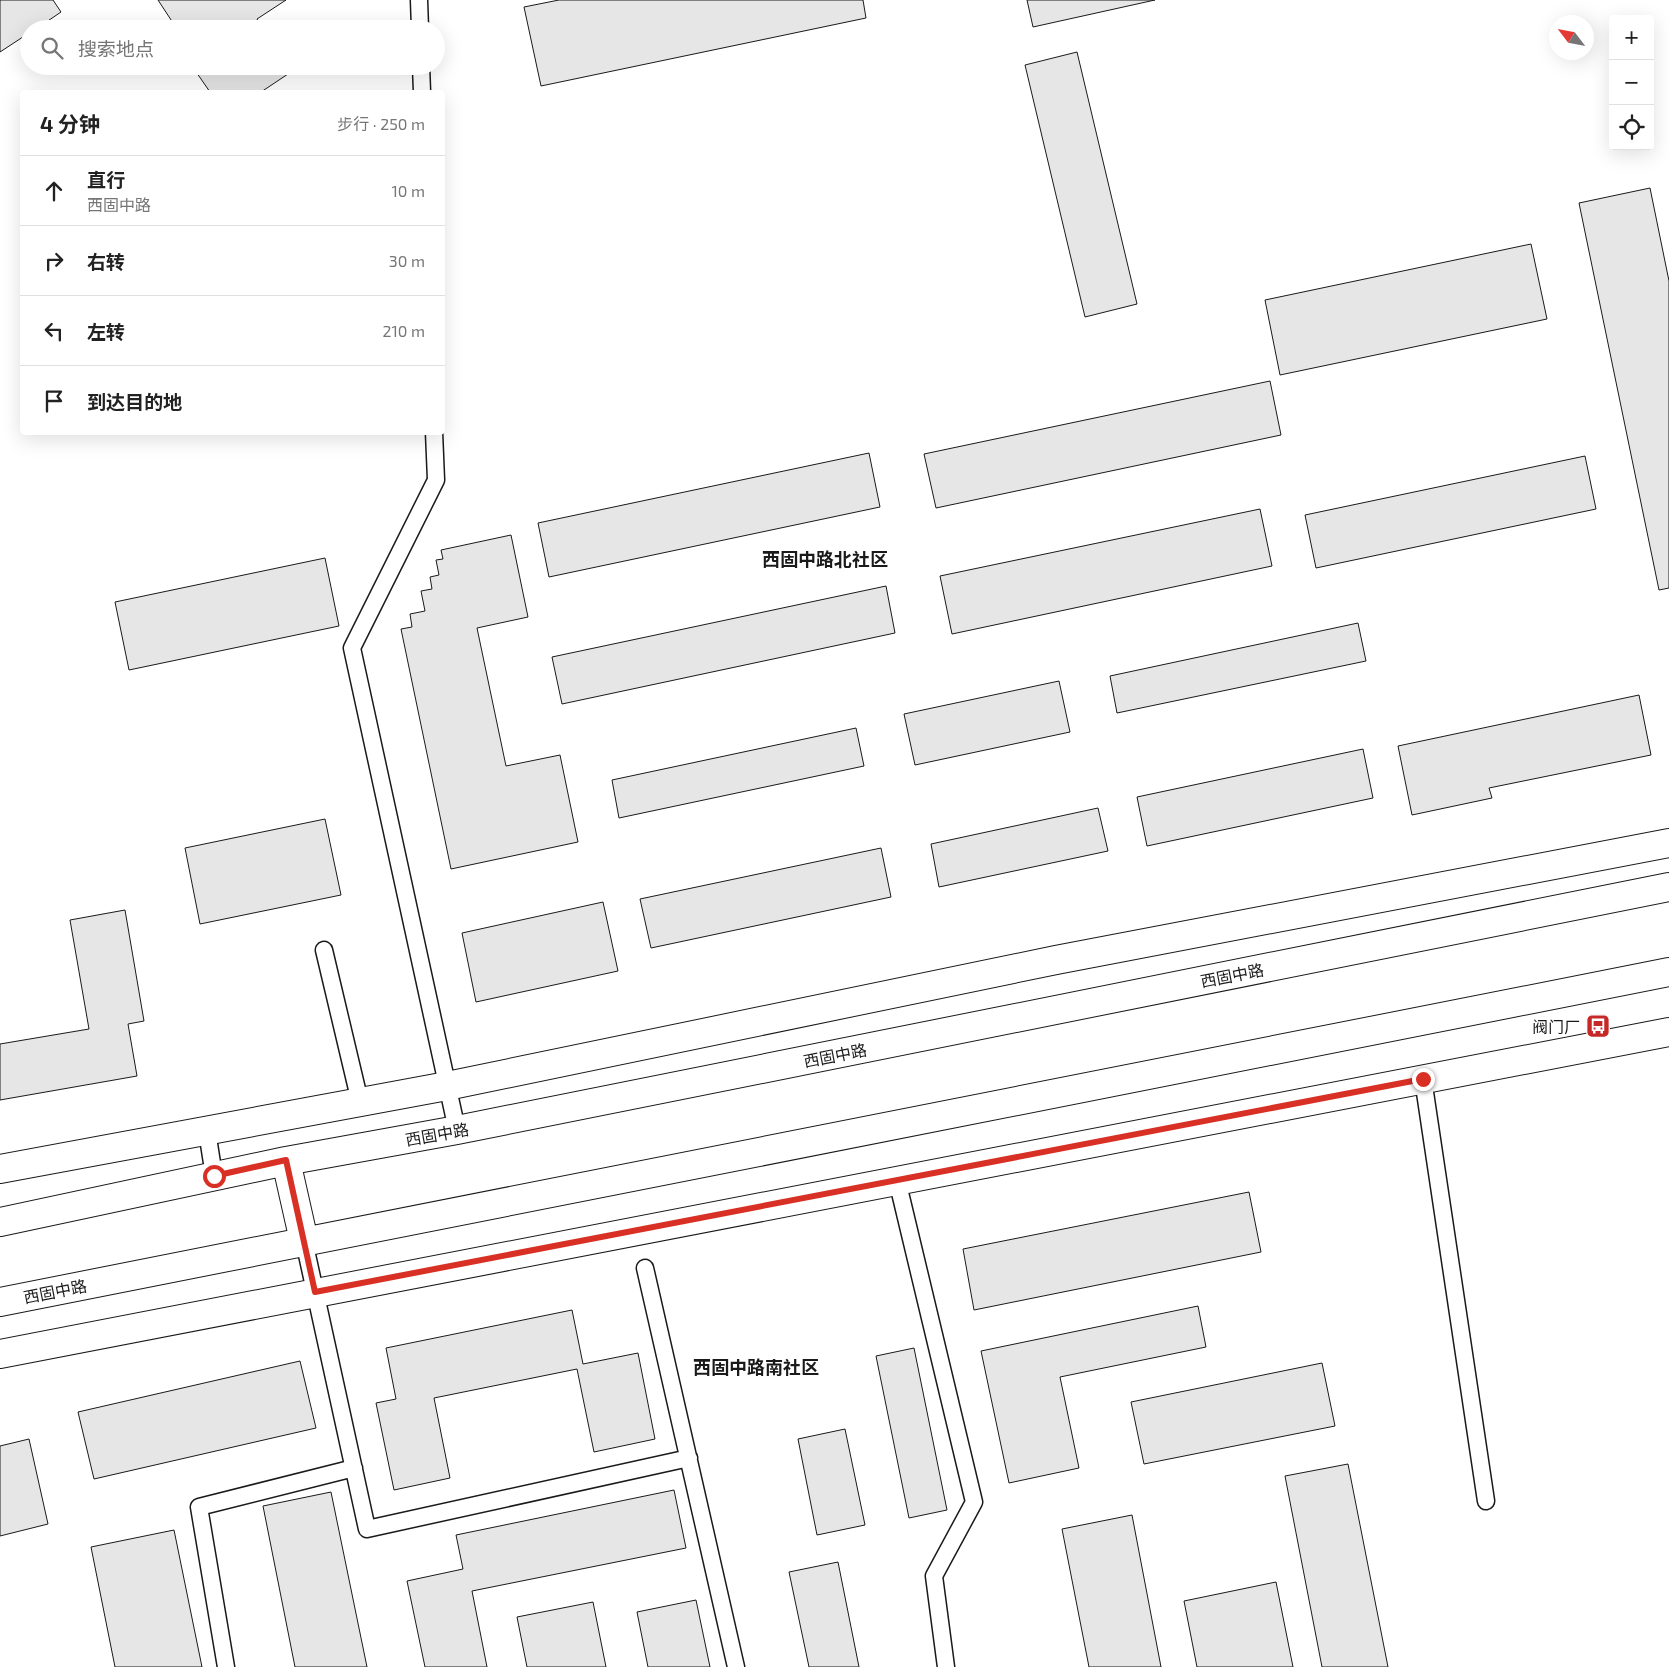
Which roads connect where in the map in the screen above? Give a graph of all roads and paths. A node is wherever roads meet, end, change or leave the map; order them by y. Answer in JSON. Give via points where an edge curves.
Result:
{"nodes":[{"id":1,"x":419,"y":0,"type":"edge"},
{"id":2,"x":420,"y":20,"type":"edge"},
{"id":3,"x":421,"y":75,"type":"edge"},
{"id":4,"x":422,"y":90,"type":"edge"},
{"id":5,"x":434,"y":435,"type":"edge"},
{"id":6,"x":1669,"y":844,"type":"edge"},
{"id":7,"x":1669,"y":887,"type":"edge"},
{"id":8,"x":324,"y":950,"type":"dead end"},
{"id":9,"x":1669,"y":972,"type":"edge"},
{"id":10,"x":1669,"y":1032,"type":"edge"},
{"id":11,"x":1423,"y":1079,"type":"junction"},
{"id":12,"x":447,"y":1086,"type":"junction"},
{"id":13,"x":360,"y":1102,"type":"junction"},
{"id":14,"x":457,"y":1130,"type":"junction"},
{"id":15,"x":207,"y":1131,"type":"junction"},
{"id":16,"x":286,"y":1160,"type":"junction"},
{"id":17,"x":0,"y":1169,"type":"edge"},
{"id":18,"x":214,"y":1176,"type":"junction"},
{"id":19,"x":897,"y":1180,"type":"junction"},
{"id":20,"x":0,"y":1222,"type":"edge"},
{"id":21,"x":304,"y":1242,"type":"junction"},
{"id":22,"x":645,"y":1268,"type":"dead end"},
{"id":23,"x":315,"y":1292,"type":"junction"},
{"id":24,"x":0,"y":1302,"type":"edge"},
{"id":25,"x":0,"y":1354,"type":"edge"},
{"id":26,"x":689,"y":1458,"type":"junction"},
{"id":27,"x":354,"y":1468,"type":"junction"},
{"id":28,"x":1486,"y":1501,"type":"dead end"},
{"id":29,"x":226,"y":1667,"type":"edge"},
{"id":30,"x":736,"y":1667,"type":"edge"},
{"id":31,"x":946,"y":1667,"type":"edge"}],
"edges":[{"from":1,"to":2,"type":"lane"},
{"from":3,"to":4,"type":"lane"},
{"from":5,"to":12,"type":"lane","via":[[436,480],[352,648]]},
{"from":6,"to":12,"type":"main road","via":[[1056,960]]},
{"from":7,"to":14,"type":"main road","name":"西固中路"},
{"from":8,"to":13,"type":"lane"},
{"from":9,"to":21,"type":"main road","name":"西固中路"},
{"from":10,"to":11,"type":"main road"},
{"from":11,"to":19,"type":"main road"},
{"from":11,"to":28,"type":"lane"},
{"from":12,"to":13,"type":"main road"},
{"from":12,"to":14,"type":"lane"},
{"from":13,"to":15,"type":"main road"},
{"from":14,"to":16,"type":"main road","name":"西固中路"},
{"from":15,"to":17,"type":"main road"},
{"from":15,"to":18,"type":"lane"},
{"from":16,"to":18,"type":"main road","name":"西固中路"},
{"from":16,"to":21,"type":"main road"},
{"from":18,"to":20,"type":"main road","name":"西固中路"},
{"from":19,"to":23,"type":"main road"},
{"from":19,"to":31,"type":"lane","via":[[974,1502],[934,1576]]},
{"from":21,"to":23,"type":"lane"},
{"from":21,"to":24,"type":"main road","name":"西固中路"},
{"from":22,"to":26,"type":"lane"},
{"from":23,"to":25,"type":"main road"},
{"from":23,"to":27,"type":"lane"},
{"from":26,"to":27,"type":"lane","via":[[367,1530]]},
{"from":26,"to":30,"type":"lane"},
{"from":27,"to":29,"type":"lane","via":[[200,1506]]}]}
